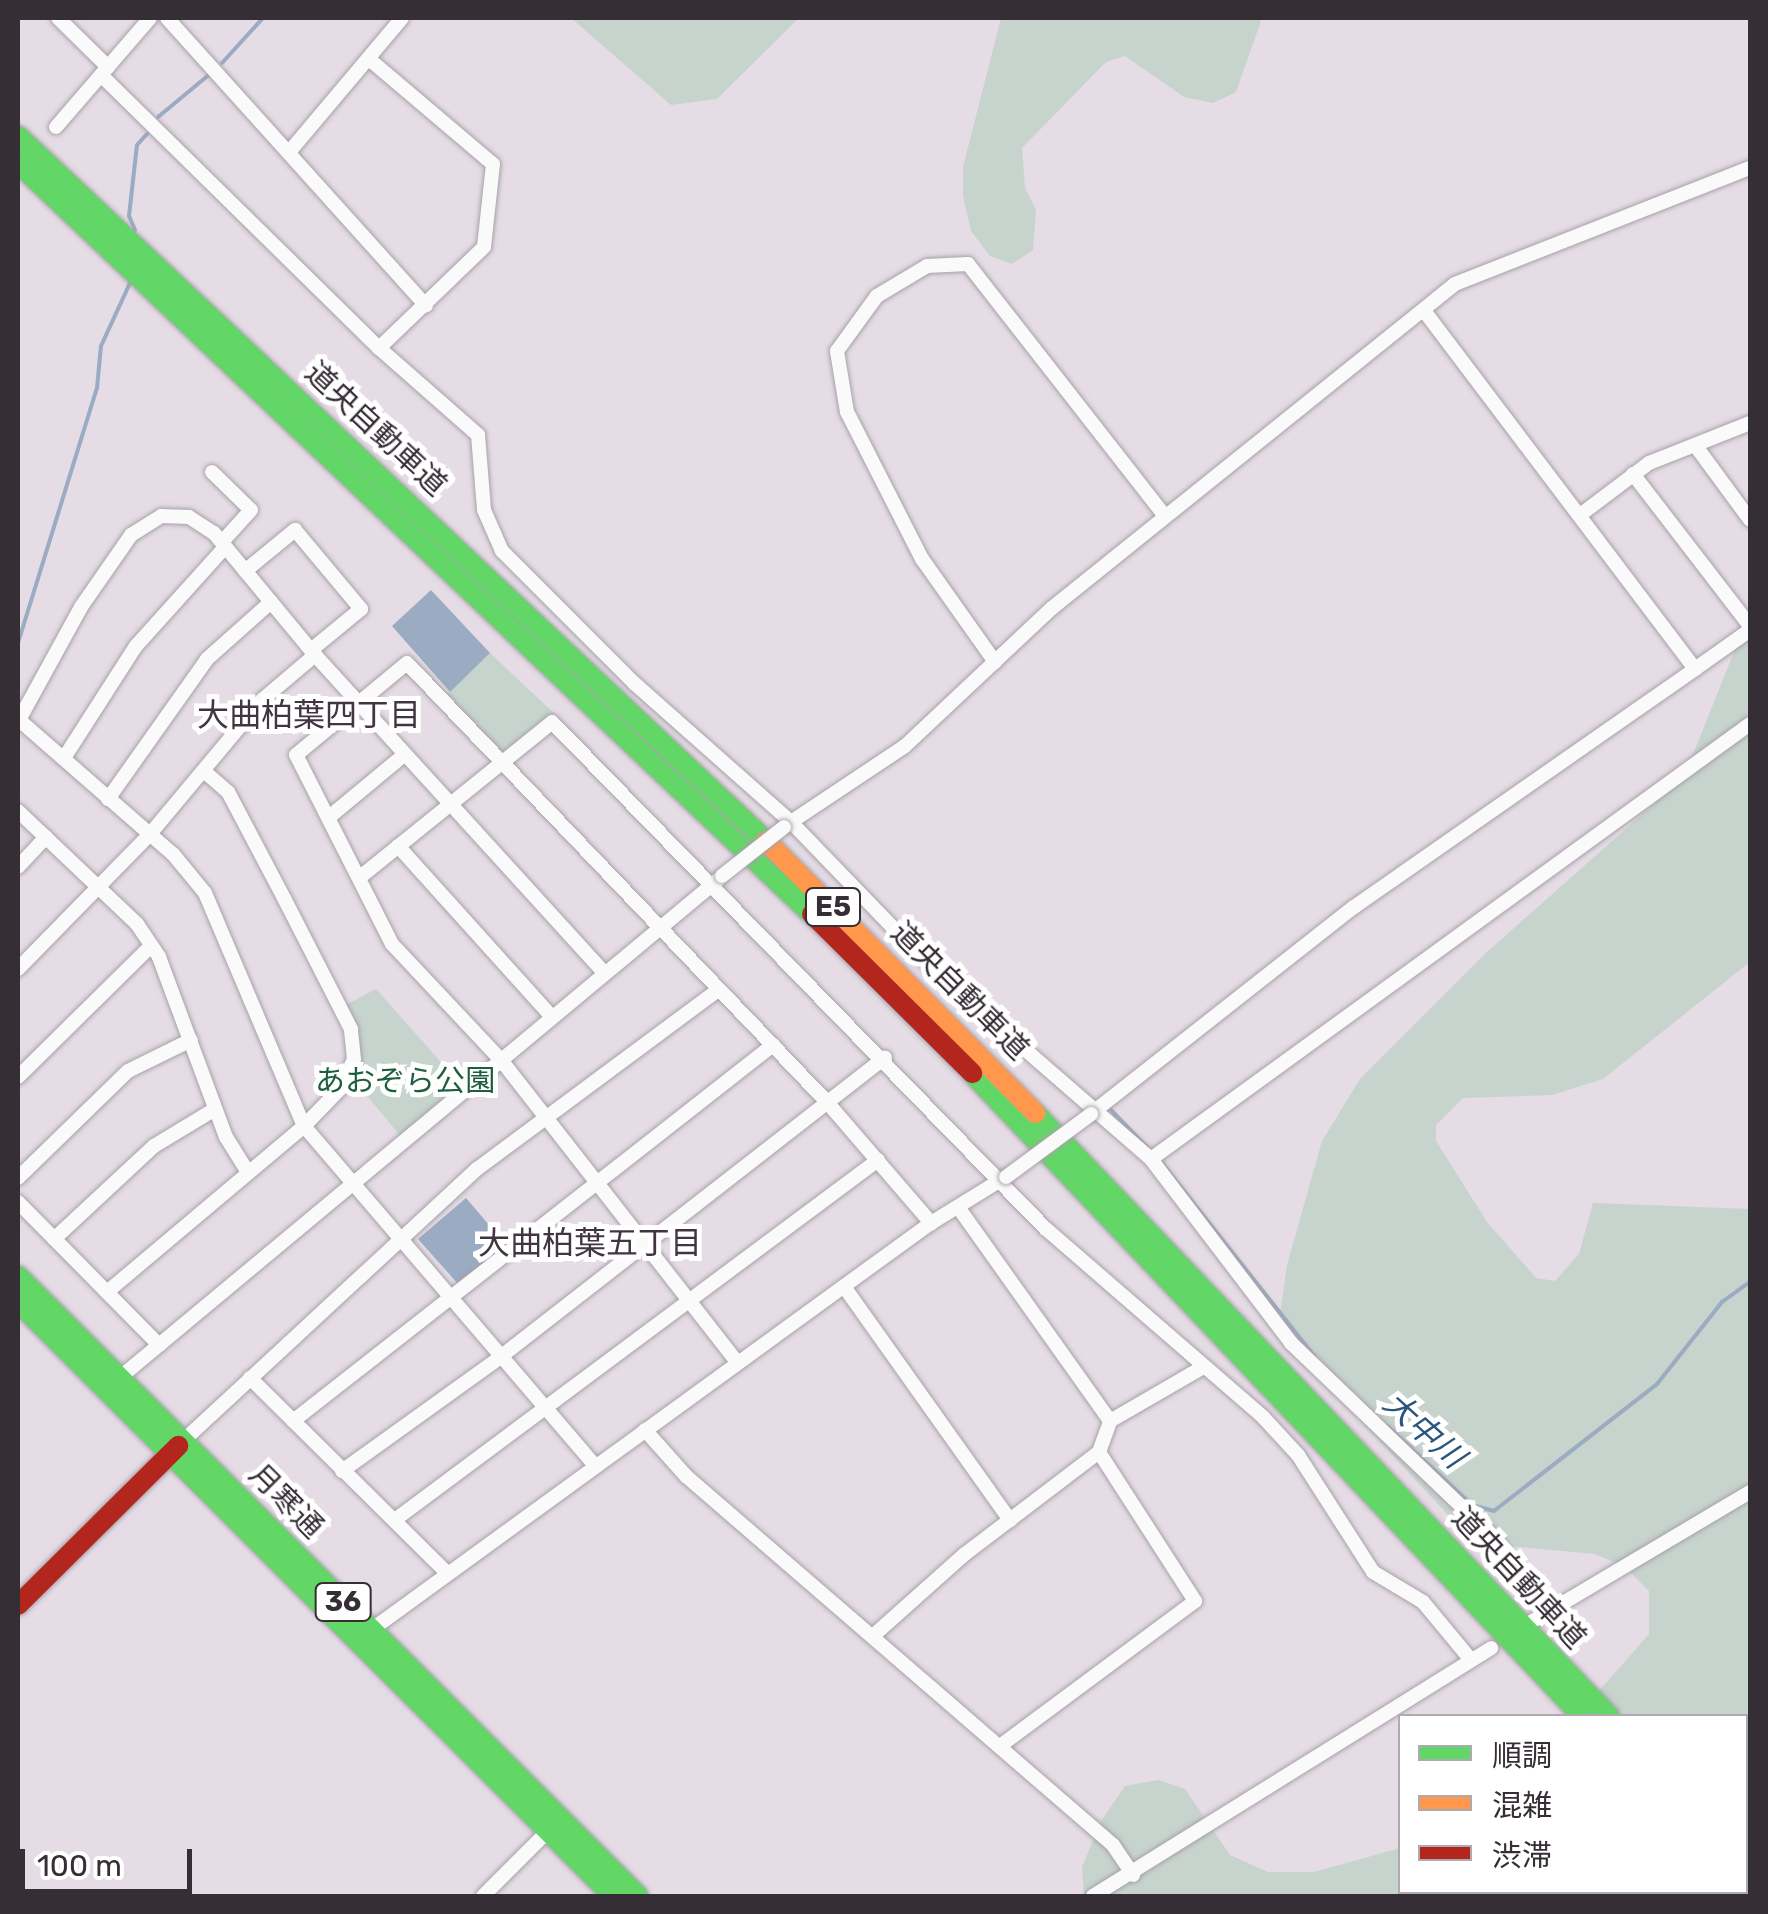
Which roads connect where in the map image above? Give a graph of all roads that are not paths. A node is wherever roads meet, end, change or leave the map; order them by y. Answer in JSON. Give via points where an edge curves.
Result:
{"nodes":[{"id":1,"x":58,"y":18,"type":"edge"},
{"id":2,"x":150,"y":18,"type":"edge"},
{"id":3,"x":167,"y":18,"type":"edge"},
{"id":4,"x":402,"y":18,"type":"edge"},
{"id":5,"x":369,"y":59,"type":"junction"},
{"id":6,"x":104,"y":71,"type":"junction"},
{"id":7,"x":56,"y":126,"type":"dead end"},
{"id":8,"x":18,"y":136,"type":"edge"},
{"id":9,"x":290,"y":151,"type":"junction"},
{"id":10,"x":18,"y":163,"type":"edge"},
{"id":11,"x":1750,"y":168,"type":"edge"},
{"id":12,"x":426,"y":306,"type":"junction"},
{"id":13,"x":1423,"y":310,"type":"junction"},
{"id":14,"x":379,"y":348,"type":"junction"},
{"id":15,"x":1750,"y":422,"type":"edge"},
{"id":16,"x":1695,"y":445,"type":"junction"},
{"id":17,"x":212,"y":472,"type":"dead end"},
{"id":18,"x":1633,"y":474,"type":"junction"},
{"id":19,"x":1580,"y":514,"type":"junction"},
{"id":20,"x":1166,"y":516,"type":"junction"},
{"id":21,"x":1750,"y":520,"type":"edge"},
{"id":22,"x":223,"y":544,"type":"junction"},
{"id":23,"x":245,"y":571,"type":"junction"},
{"id":24,"x":272,"y":602,"type":"junction"},
{"id":25,"x":1750,"y":628,"type":"edge"},
{"id":26,"x":313,"y":652,"type":"junction"},
{"id":27,"x":995,"y":662,"type":"junction"},
{"id":28,"x":1695,"y":669,"type":"junction"},
{"id":29,"x":358,"y":702,"type":"junction"},
{"id":30,"x":18,"y":720,"type":"edge"},
{"id":31,"x":1750,"y":724,"type":"edge"},
{"id":32,"x":405,"y":754,"type":"junction"},
{"id":33,"x":64,"y":758,"type":"junction"},
{"id":34,"x":500,"y":763,"type":"junction"},
{"id":35,"x":204,"y":771,"type":"junction"},
{"id":36,"x":108,"y":799,"type":"junction"},
{"id":37,"x":450,"y":804,"type":"junction"},
{"id":38,"x":18,"y":811,"type":"edge"},
{"id":39,"x":328,"y":818,"type":"junction"},
{"id":40,"x":788,"y":824,"type":"junction"},
{"id":41,"x":150,"y":834,"type":"junction"},
{"id":42,"x":46,"y":837,"type":"junction"},
{"id":43,"x":398,"y":846,"type":"junction"},
{"id":44,"x":18,"y":867,"type":"edge"},
{"id":45,"x":359,"y":878,"type":"junction"},
{"id":46,"x":718,"y":880,"type":"junction"},
{"id":47,"x":96,"y":884,"type":"junction"},
{"id":48,"x":658,"y":932,"type":"junction"},
{"id":49,"x":152,"y":946,"type":"junction"},
{"id":50,"x":18,"y":969,"type":"edge"},
{"id":51,"x":604,"y":972,"type":"junction"},
{"id":52,"x":718,"y":990,"type":"junction"},
{"id":53,"x":551,"y":1016,"type":"junction"},
{"id":54,"x":190,"y":1040,"type":"junction"},
{"id":55,"x":773,"y":1046,"type":"junction"},
{"id":56,"x":885,"y":1056,"type":"junction"},
{"id":57,"x":500,"y":1059,"type":"junction"},
{"id":58,"x":18,"y":1077,"type":"edge"},
{"id":59,"x":826,"y":1102,"type":"junction"},
{"id":60,"x":215,"y":1109,"type":"junction"},
{"id":61,"x":1094,"y":1110,"type":"junction"},
{"id":62,"x":546,"y":1118,"type":"junction"},
{"id":63,"x":304,"y":1126,"type":"junction"},
{"id":64,"x":1152,"y":1159,"type":"junction"},
{"id":65,"x":878,"y":1160,"type":"junction"},
{"id":66,"x":247,"y":1171,"type":"junction"},
{"id":67,"x":18,"y":1178,"type":"edge"},
{"id":68,"x":1002,"y":1178,"type":"junction"},
{"id":69,"x":348,"y":1182,"type":"junction"},
{"id":70,"x":599,"y":1184,"type":"junction"},
{"id":71,"x":18,"y":1202,"type":"edge"},
{"id":72,"x":958,"y":1207,"type":"junction"},
{"id":73,"x":931,"y":1223,"type":"junction"},
{"id":74,"x":398,"y":1238,"type":"junction"},
{"id":75,"x":54,"y":1239,"type":"junction"},
{"id":76,"x":644,"y":1242,"type":"junction"},
{"id":77,"x":18,"y":1276,"type":"edge"},
{"id":78,"x":845,"y":1288,"type":"junction"},
{"id":79,"x":108,"y":1292,"type":"junction"},
{"id":80,"x":689,"y":1300,"type":"junction"},
{"id":81,"x":18,"y":1302,"type":"edge"},
{"id":82,"x":452,"y":1302,"type":"junction"},
{"id":83,"x":159,"y":1345,"type":"junction"},
{"id":84,"x":499,"y":1358,"type":"junction"},
{"id":85,"x":737,"y":1362,"type":"junction"},
{"id":86,"x":1202,"y":1366,"type":"junction"},
{"id":87,"x":250,"y":1378,"type":"junction"},
{"id":88,"x":112,"y":1385,"type":"junction"},
{"id":89,"x":549,"y":1411,"type":"junction"},
{"id":90,"x":293,"y":1421,"type":"junction"},
{"id":91,"x":1110,"y":1421,"type":"junction"},
{"id":92,"x":645,"y":1430,"type":"junction"},
{"id":93,"x":176,"y":1447,"type":"junction"},
{"id":94,"x":1099,"y":1452,"type":"junction"},
{"id":95,"x":594,"y":1465,"type":"junction"},
{"id":96,"x":342,"y":1471,"type":"junction"},
{"id":97,"x":1750,"y":1492,"type":"edge"},
{"id":98,"x":396,"y":1519,"type":"junction"},
{"id":99,"x":1010,"y":1520,"type":"junction"},
{"id":100,"x":446,"y":1572,"type":"junction"},
{"id":101,"x":18,"y":1605,"type":"edge"},
{"id":102,"x":1550,"y":1610,"type":"junction"},
{"id":103,"x":1532,"y":1622,"type":"dead end"},
{"id":104,"x":874,"y":1635,"type":"junction"},
{"id":105,"x":363,"y":1636,"type":"junction"},
{"id":106,"x":1490,"y":1648,"type":"dead end"},
{"id":107,"x":1471,"y":1660,"type":"junction"},
{"id":108,"x":1580,"y":1714,"type":"edge"},
{"id":109,"x":1607,"y":1714,"type":"edge"},
{"id":110,"x":1000,"y":1746,"type":"junction"},
{"id":111,"x":554,"y":1826,"type":"junction"},
{"id":112,"x":1134,"y":1875,"type":"junction"},
{"id":113,"x":482,"y":1896,"type":"edge"},
{"id":114,"x":613,"y":1896,"type":"edge"},
{"id":115,"x":638,"y":1896,"type":"edge"},
{"id":116,"x":1093,"y":1896,"type":"edge"}],
"edges":[{"from":1,"to":6,"type":"street"},
{"from":2,"to":6,"type":"street"},
{"from":3,"to":9,"type":"street"},
{"from":4,"to":5,"type":"street"},
{"from":5,"to":9,"type":"street"},
{"from":5,"to":12,"type":"street","via":[[493,164],[484,247]]},
{"from":6,"to":7,"type":"street"},
{"from":6,"to":14,"type":"street"},
{"from":8,"to":109,"type":"main road","name":"道央自動車道","number":"E5","via":[[656,734],[911,983]]},
{"from":9,"to":12,"type":"street"},
{"from":10,"to":108,"type":"main road","name":"道央自動車道","number":"E5","via":[[655,760],[938,1038]]},
{"from":11,"to":13,"type":"street","via":[[1455,284]]},
{"from":12,"to":14,"type":"street"},
{"from":13,"to":19,"type":"street"},
{"from":13,"to":20,"type":"street"},
{"from":14,"to":40,"type":"street","via":[[478,435],[484,510],[502,550]]},
{"from":15,"to":16,"type":"street"},
{"from":16,"to":18,"type":"street"},
{"from":16,"to":21,"type":"street"},
{"from":17,"to":22,"type":"street","via":[[251,510]]},
{"from":18,"to":19,"type":"street"},
{"from":18,"to":25,"type":"street"},
{"from":19,"to":28,"type":"street"},
{"from":20,"to":27,"type":"street"},
{"from":20,"to":27,"type":"street","via":[[968,264],[928,266],[878,296],[837,351],[847,412],[922,560]]},
{"from":22,"to":23,"type":"street"},
{"from":22,"to":30,"type":"street","via":[[189,517],[160,516],[131,534]]},
{"from":22,"to":33,"type":"street","via":[[136,646]]},
{"from":23,"to":24,"type":"street"},
{"from":23,"to":26,"type":"street","via":[[296,530],[361,608]]},
{"from":24,"to":26,"type":"street"},
{"from":24,"to":36,"type":"street","via":[[206,658]]},
{"from":25,"to":28,"type":"street"},
{"from":26,"to":29,"type":"street"},
{"from":26,"to":35,"type":"street","via":[[262,700]]},
{"from":27,"to":40,"type":"street","via":[[904,746]]},
{"from":28,"to":61,"type":"street","via":[[1354,907]]},
{"from":29,"to":32,"type":"street"},
{"from":29,"to":34,"type":"street","via":[[407,663]]},
{"from":29,"to":39,"type":"street","via":[[296,755]]},
{"from":30,"to":33,"type":"street"},
{"from":31,"to":64,"type":"street"},
{"from":32,"to":37,"type":"street"},
{"from":32,"to":39,"type":"street"},
{"from":33,"to":36,"type":"street"},
{"from":34,"to":37,"type":"street"},
{"from":34,"to":46,"type":"street","via":[[552,722]]},
{"from":34,"to":48,"type":"street"},
{"from":35,"to":41,"type":"street"},
{"from":35,"to":63,"type":"street","via":[[228,792],[351,1028],[354,1059],[340,1089]]},
{"from":36,"to":41,"type":"street"},
{"from":37,"to":43,"type":"street"},
{"from":37,"to":51,"type":"street"},
{"from":38,"to":42,"type":"street"},
{"from":39,"to":45,"type":"street"},
{"from":40,"to":46,"type":"street","bridge":true},
{"from":40,"to":61,"type":"street","via":[[937,973]]},
{"from":41,"to":47,"type":"street"},
{"from":41,"to":63,"type":"street","via":[[205,893],[230,940]]},
{"from":42,"to":44,"type":"street"},
{"from":42,"to":47,"type":"street"},
{"from":43,"to":45,"type":"street"},
{"from":43,"to":53,"type":"street"},
{"from":45,"to":57,"type":"street","via":[[392,944]]},
{"from":46,"to":48,"type":"street"},
{"from":46,"to":56,"type":"street"},
{"from":47,"to":49,"type":"street"},
{"from":47,"to":50,"type":"street"},
{"from":48,"to":51,"type":"street"},
{"from":48,"to":52,"type":"street"},
{"from":49,"to":54,"type":"street"},
{"from":49,"to":58,"type":"street"},
{"from":51,"to":53,"type":"street"},
{"from":52,"to":55,"type":"street"},
{"from":52,"to":62,"type":"street"},
{"from":53,"to":57,"type":"street"},
{"from":54,"to":60,"type":"street"},
{"from":54,"to":67,"type":"street","via":[[128,1071]]},
{"from":55,"to":59,"type":"street"},
{"from":55,"to":70,"type":"street"},
{"from":56,"to":59,"type":"street"},
{"from":56,"to":68,"type":"street"},
{"from":57,"to":62,"type":"street"},
{"from":57,"to":69,"type":"street"},
{"from":59,"to":65,"type":"street"},
{"from":59,"to":76,"type":"street"},
{"from":60,"to":66,"type":"street"},
{"from":60,"to":75,"type":"street","via":[[154,1146]]},
{"from":61,"to":64,"type":"street"},
{"from":61,"to":68,"type":"street","bridge":true},
{"from":62,"to":70,"type":"street"},
{"from":62,"to":74,"type":"street"},
{"from":63,"to":66,"type":"street"},
{"from":63,"to":69,"type":"street"},
{"from":64,"to":102,"type":"street","via":[[1291,1343],[1492,1536]]},
{"from":65,"to":73,"type":"street"},
{"from":65,"to":80,"type":"street"},
{"from":66,"to":79,"type":"street"},
{"from":68,"to":72,"type":"street"},
{"from":68,"to":86,"type":"street"},
{"from":69,"to":74,"type":"street"},
{"from":69,"to":83,"type":"street"},
{"from":70,"to":76,"type":"street"},
{"from":70,"to":82,"type":"street"},
{"from":71,"to":75,"type":"street"},
{"from":72,"to":73,"type":"street"},
{"from":72,"to":91,"type":"street"},
{"from":73,"to":78,"type":"street"},
{"from":74,"to":82,"type":"street"},
{"from":74,"to":87,"type":"street"},
{"from":75,"to":79,"type":"street"},
{"from":76,"to":80,"type":"street"},
{"from":76,"to":84,"type":"street"},
{"from":77,"to":88,"type":"main road","name":"月寒通","number":"36"},
{"from":78,"to":85,"type":"street"},
{"from":78,"to":99,"type":"street"},
{"from":79,"to":83,"type":"street"},
{"from":80,"to":85,"type":"street"},
{"from":80,"to":89,"type":"street"},
{"from":81,"to":88,"type":"main road","name":"月寒通","number":"36"},
{"from":82,"to":84,"type":"street"},
{"from":82,"to":90,"type":"street"},
{"from":83,"to":88,"type":"street"},
{"from":84,"to":89,"type":"street"},
{"from":84,"to":96,"type":"street"},
{"from":85,"to":92,"type":"street"},
{"from":86,"to":91,"type":"street"},
{"from":86,"to":107,"type":"street","via":[[1298,1455],[1373,1572],[1423,1602]]},
{"from":87,"to":90,"type":"street"},
{"from":87,"to":93,"type":"street"},
{"from":88,"to":93,"type":"main road","name":"月寒通","number":"36"},
{"from":89,"to":95,"type":"street"},
{"from":89,"to":98,"type":"street"},
{"from":90,"to":96,"type":"street"},
{"from":91,"to":94,"type":"street"},
{"from":92,"to":95,"type":"street"},
{"from":92,"to":104,"type":"street","via":[[686,1476]]},
{"from":93,"to":101,"type":"main road"},
{"from":93,"to":105,"type":"main road","name":"月寒通","number":"36"},
{"from":94,"to":99,"type":"street"},
{"from":94,"to":110,"type":"street","via":[[1196,1601]]},
{"from":95,"to":100,"type":"street"},
{"from":96,"to":98,"type":"street"},
{"from":97,"to":102,"type":"street"},
{"from":98,"to":100,"type":"street"},
{"from":99,"to":104,"type":"street"},
{"from":100,"to":105,"type":"street"},
{"from":102,"to":103,"type":"street"},
{"from":104,"to":110,"type":"street"},
{"from":105,"to":111,"type":"main road","name":"月寒通","number":"36"},
{"from":106,"to":107,"type":"street"},
{"from":107,"to":112,"type":"street"},
{"from":110,"to":112,"type":"street","via":[[1113,1844]]},
{"from":111,"to":113,"type":"street"},
{"from":111,"to":114,"type":"main road","name":"月寒通","number":"36"},
{"from":111,"to":115,"type":"main road","name":"月寒通","number":"36"},
{"from":112,"to":116,"type":"street"}]}
